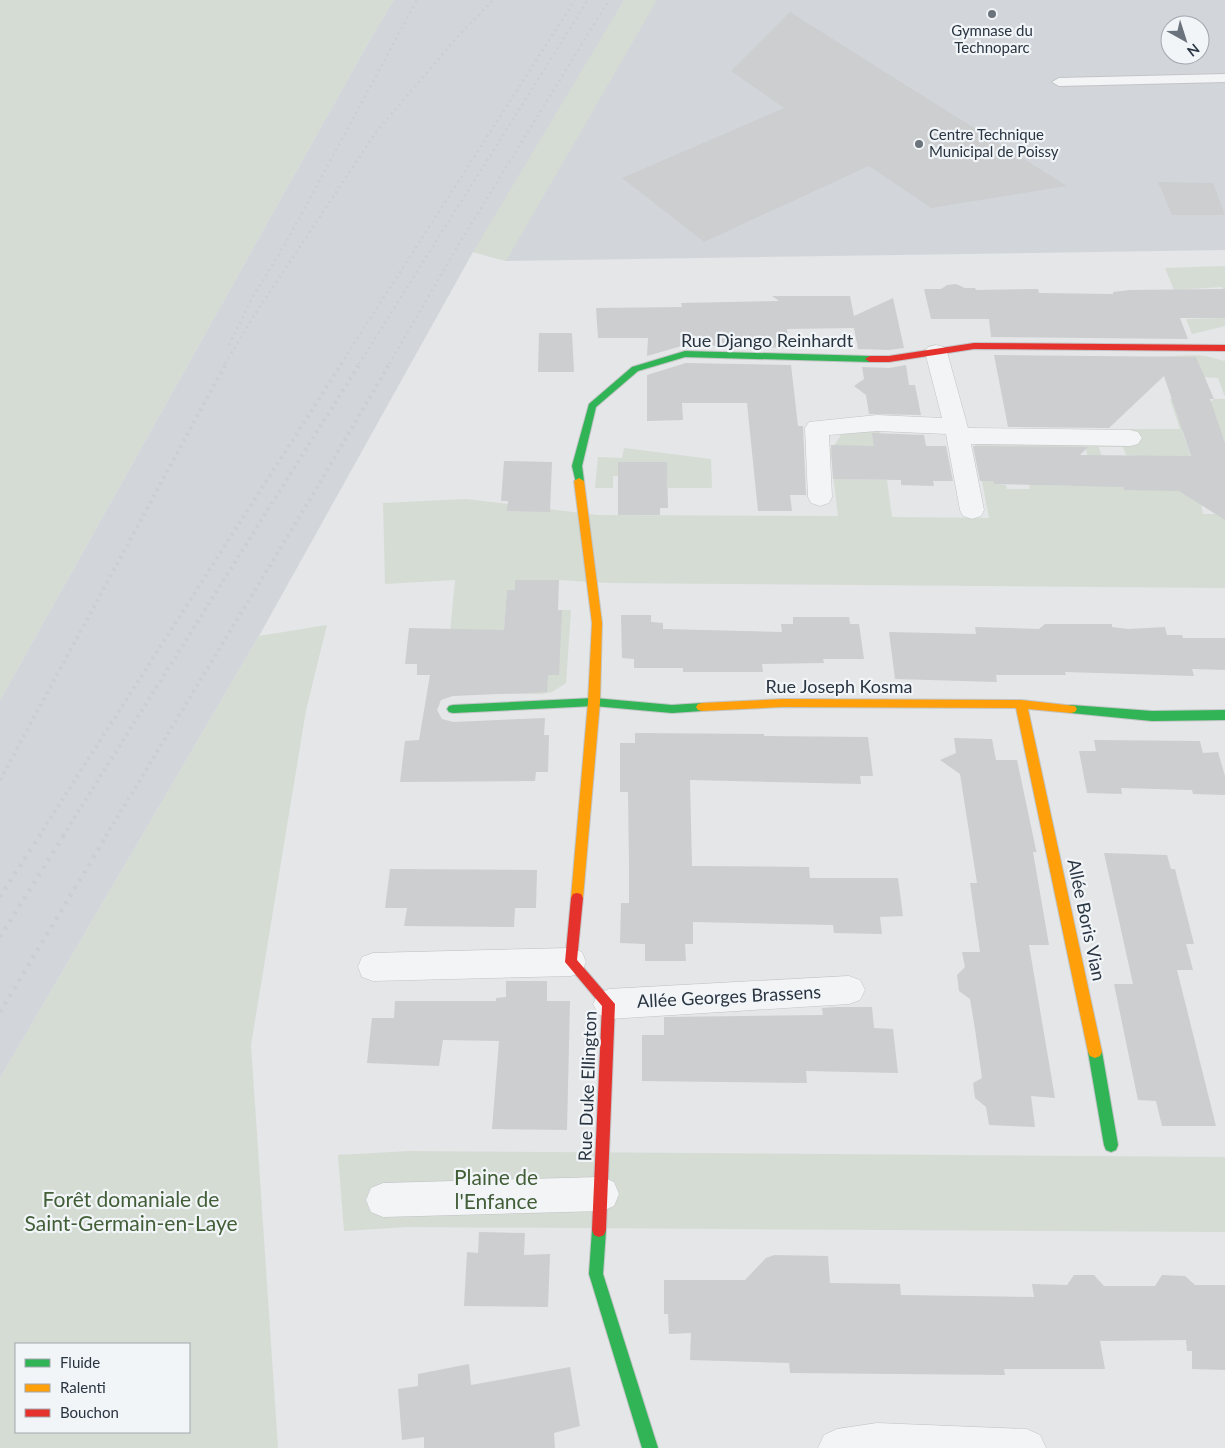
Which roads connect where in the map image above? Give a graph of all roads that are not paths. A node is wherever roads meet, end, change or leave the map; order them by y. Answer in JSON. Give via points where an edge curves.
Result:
{"nodes":[{"id":1,"x":1225,"y":78,"type":"edge"},
{"id":2,"x":1059,"y":82,"type":"dead end"},
{"id":3,"x":1225,"y":348,"type":"edge"},
{"id":4,"x":936,"y":352,"type":"junction"},
{"id":5,"x":958,"y":431,"type":"junction"},
{"id":6,"x":1130,"y":438,"type":"dead end"},
{"id":7,"x":820,"y":496,"type":"dead end"},
{"id":8,"x":972,"y":510,"type":"dead end"},
{"id":9,"x":594,"y":702,"type":"junction"},
{"id":10,"x":1021,"y":704,"type":"junction"},
{"id":11,"x":453,"y":709,"type":"dead end"},
{"id":12,"x":1225,"y":716,"type":"edge"},
{"id":13,"x":571,"y":962,"type":"junction"},
{"id":14,"x":373,"y":967,"type":"dead end"},
{"id":15,"x":849,"y":990,"type":"dead end"},
{"id":16,"x":610,"y":1004,"type":"junction"},
{"id":17,"x":1111,"y":1144,"type":"dead end"},
{"id":18,"x":602,"y":1194,"type":"junction"},
{"id":19,"x":383,"y":1200,"type":"dead end"},
{"id":20,"x":650,"y":1448,"type":"edge"},
{"id":21,"x":837,"y":1448,"type":"edge"},
{"id":22,"x":1027,"y":1448,"type":"edge"}],
"edges":[{"from":1,"to":2,"type":"lane"},
{"from":3,"to":4,"type":"street","name":"Rue Django Reinhardt","via":[[974,346]]},
{"from":4,"to":5,"type":"street"},
{"from":4,"to":9,"type":"street","name":"Rue Django Reinhardt","via":[[889,359],[685,354],[635,369],[592,406],[577,466],[597,623]]},
{"from":5,"to":6,"type":"street"},
{"from":5,"to":7,"type":"street","via":[[877,423],[817,428]]},
{"from":5,"to":8,"type":"street"},
{"from":9,"to":10,"type":"street","name":"Rue Joseph Kosma","via":[[672,709],[783,703]]},
{"from":9,"to":11,"type":"street","name":"Rue Joseph Kosma"},
{"from":9,"to":13,"type":"street"},
{"from":10,"to":12,"type":"street","name":"Rue Joseph Kosma","via":[[1152,716]]},
{"from":10,"to":17,"type":"street","name":"Allée Boris Vian","via":[[1091,1027]]},
{"from":13,"to":14,"type":"street"},
{"from":13,"to":16,"type":"street","name":"Rue Duke Ellington"},
{"from":15,"to":16,"type":"street","name":"Allée Georges Brassens"},
{"from":16,"to":18,"type":"street","name":"Rue Duke Ellington"},
{"from":18,"to":19,"type":"street"},
{"from":18,"to":20,"type":"street","name":"Rue Duke Ellington","via":[[596,1274]]},
{"from":21,"to":22,"type":"street","via":[[877,1442]]}]}
